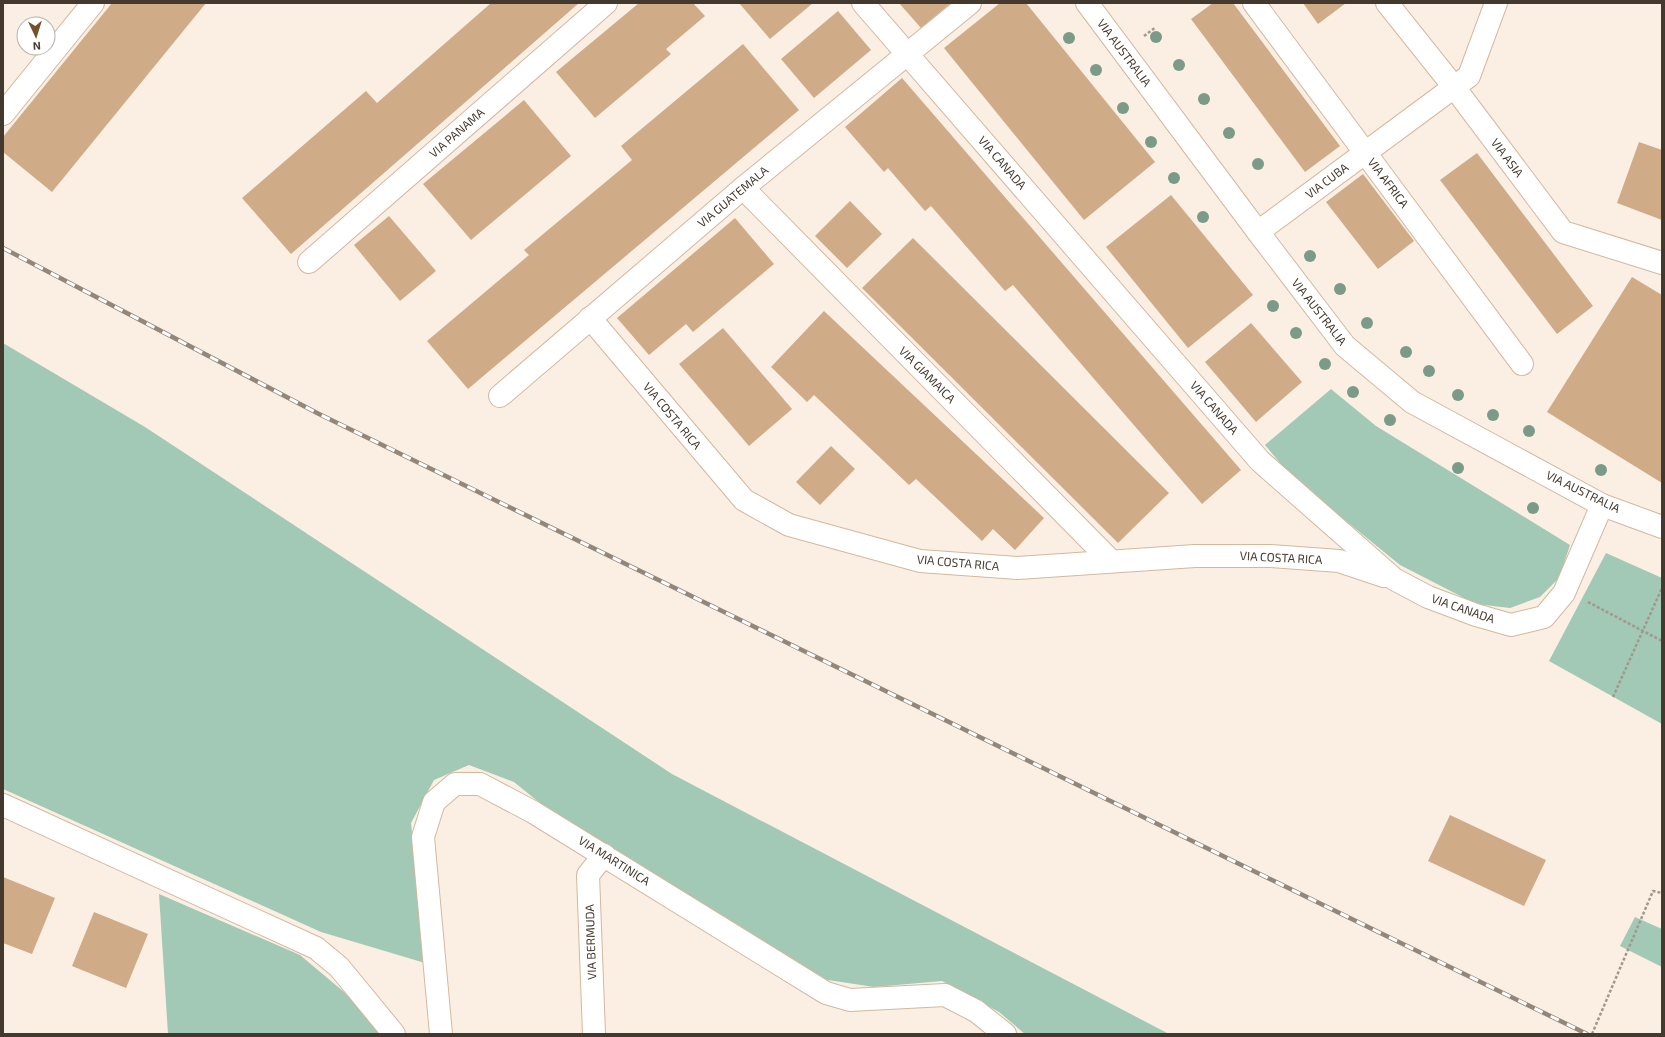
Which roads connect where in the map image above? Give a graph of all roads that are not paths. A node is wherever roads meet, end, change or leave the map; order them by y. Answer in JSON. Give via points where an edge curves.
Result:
{"nodes":[{"id":1,"x":92,"y":3,"type":"edge"},
{"id":2,"x":606,"y":3,"type":"edge"},
{"id":3,"x":863,"y":3,"type":"edge"},
{"id":4,"x":970,"y":3,"type":"edge"},
{"id":5,"x":1087,"y":3,"type":"edge"},
{"id":6,"x":1254,"y":3,"type":"edge"},
{"id":7,"x":1387,"y":3,"type":"edge"},
{"id":8,"x":1496,"y":3,"type":"edge"},
{"id":9,"x":908,"y":54,"type":"junction"},
{"id":10,"x":1454,"y":87,"type":"junction"},
{"id":11,"x":3,"y":114,"type":"edge"},
{"id":12,"x":1365,"y":152,"type":"junction"},
{"id":13,"x":743,"y":188,"type":"junction"},
{"id":14,"x":1258,"y":232,"type":"junction"},
{"id":15,"x":309,"y":262,"type":"dead end"},
{"id":16,"x":1662,"y":263,"type":"edge"},
{"id":17,"x":590,"y":318,"type":"junction"},
{"id":18,"x":1522,"y":364,"type":"dead end"},
{"id":19,"x":500,"y":396,"type":"dead end"},
{"id":20,"x":1602,"y":505,"type":"junction"},
{"id":21,"x":1662,"y":527,"type":"edge"},
{"id":22,"x":1111,"y":561,"type":"junction"},
{"id":23,"x":1394,"y":579,"type":"junction"},
{"id":24,"x":3,"y":805,"type":"edge"},
{"id":25,"x":604,"y":855,"type":"junction"},
{"id":26,"x":394,"y":1034,"type":"edge"},
{"id":27,"x":441,"y":1034,"type":"edge"},
{"id":28,"x":594,"y":1034,"type":"edge"},
{"id":29,"x":1005,"y":1034,"type":"edge"}],
"edges":[{"from":1,"to":11,"type":"street"},
{"from":2,"to":15,"type":"street","name":"VIA PANAMA"},
{"from":3,"to":9,"type":"street","name":"VIA CANADA"},
{"from":4,"to":9,"type":"street","name":"VIA GUATEMALA"},
{"from":5,"to":14,"type":"street","name":"VIA AUSTRALIA"},
{"from":6,"to":12,"type":"street","name":"VIA AFRICA"},
{"from":7,"to":10,"type":"street","name":"VIA ASIA"},
{"from":8,"to":10,"type":"street","name":"VIA CUBA","via":[[1469,76]]},
{"from":9,"to":13,"type":"street","name":"VIA GUATEMALA"},
{"from":9,"to":23,"type":"street","name":"VIA CANADA","via":[[1260,462]]},
{"from":10,"to":12,"type":"street","name":"VIA CUBA"},
{"from":10,"to":16,"type":"street","name":"VIA ASIA","via":[[1563,232]]},
{"from":12,"to":14,"type":"street","name":"VIA CUBA"},
{"from":12,"to":18,"type":"street","name":"VIA AFRICA"},
{"from":13,"to":17,"type":"street","name":"VIA GUATEMALA"},
{"from":13,"to":22,"type":"street","name":"VIA GIAMAICA"},
{"from":14,"to":20,"type":"street","name":"VIA AUSTRALIA","via":[[1345,346],[1412,402]]},
{"from":17,"to":19,"type":"street","name":"VIA GUATEMALA"},
{"from":17,"to":22,"type":"street","name":"VIA COSTA RICA","via":[[744,500],[789,524],[920,561],[1018,568]]},
{"from":20,"to":21,"type":"street","name":"VIA AUSTRALIA"},
{"from":20,"to":23,"type":"street","name":"VIA CANADA","via":[[1564,593],[1544,617],[1511,625],[1428,597]]},
{"from":22,"to":23,"type":"street","name":"VIA COSTA RICA","via":[[1194,556],[1271,556],[1339,561]]},
{"from":24,"to":26,"type":"street","via":[[316,948],[339,967]]},
{"from":25,"to":27,"type":"street","name":"VIA MARTINICA","via":[[533,812],[480,784],[455,784],[434,802],[423,838]]},
{"from":25,"to":28,"type":"street","name":"VIA BERMUDA","via":[[588,875]]},
{"from":25,"to":29,"type":"street","name":"VIA MARTINICA","via":[[826,993],[850,1000],[945,995],[976,1011]]}]}
